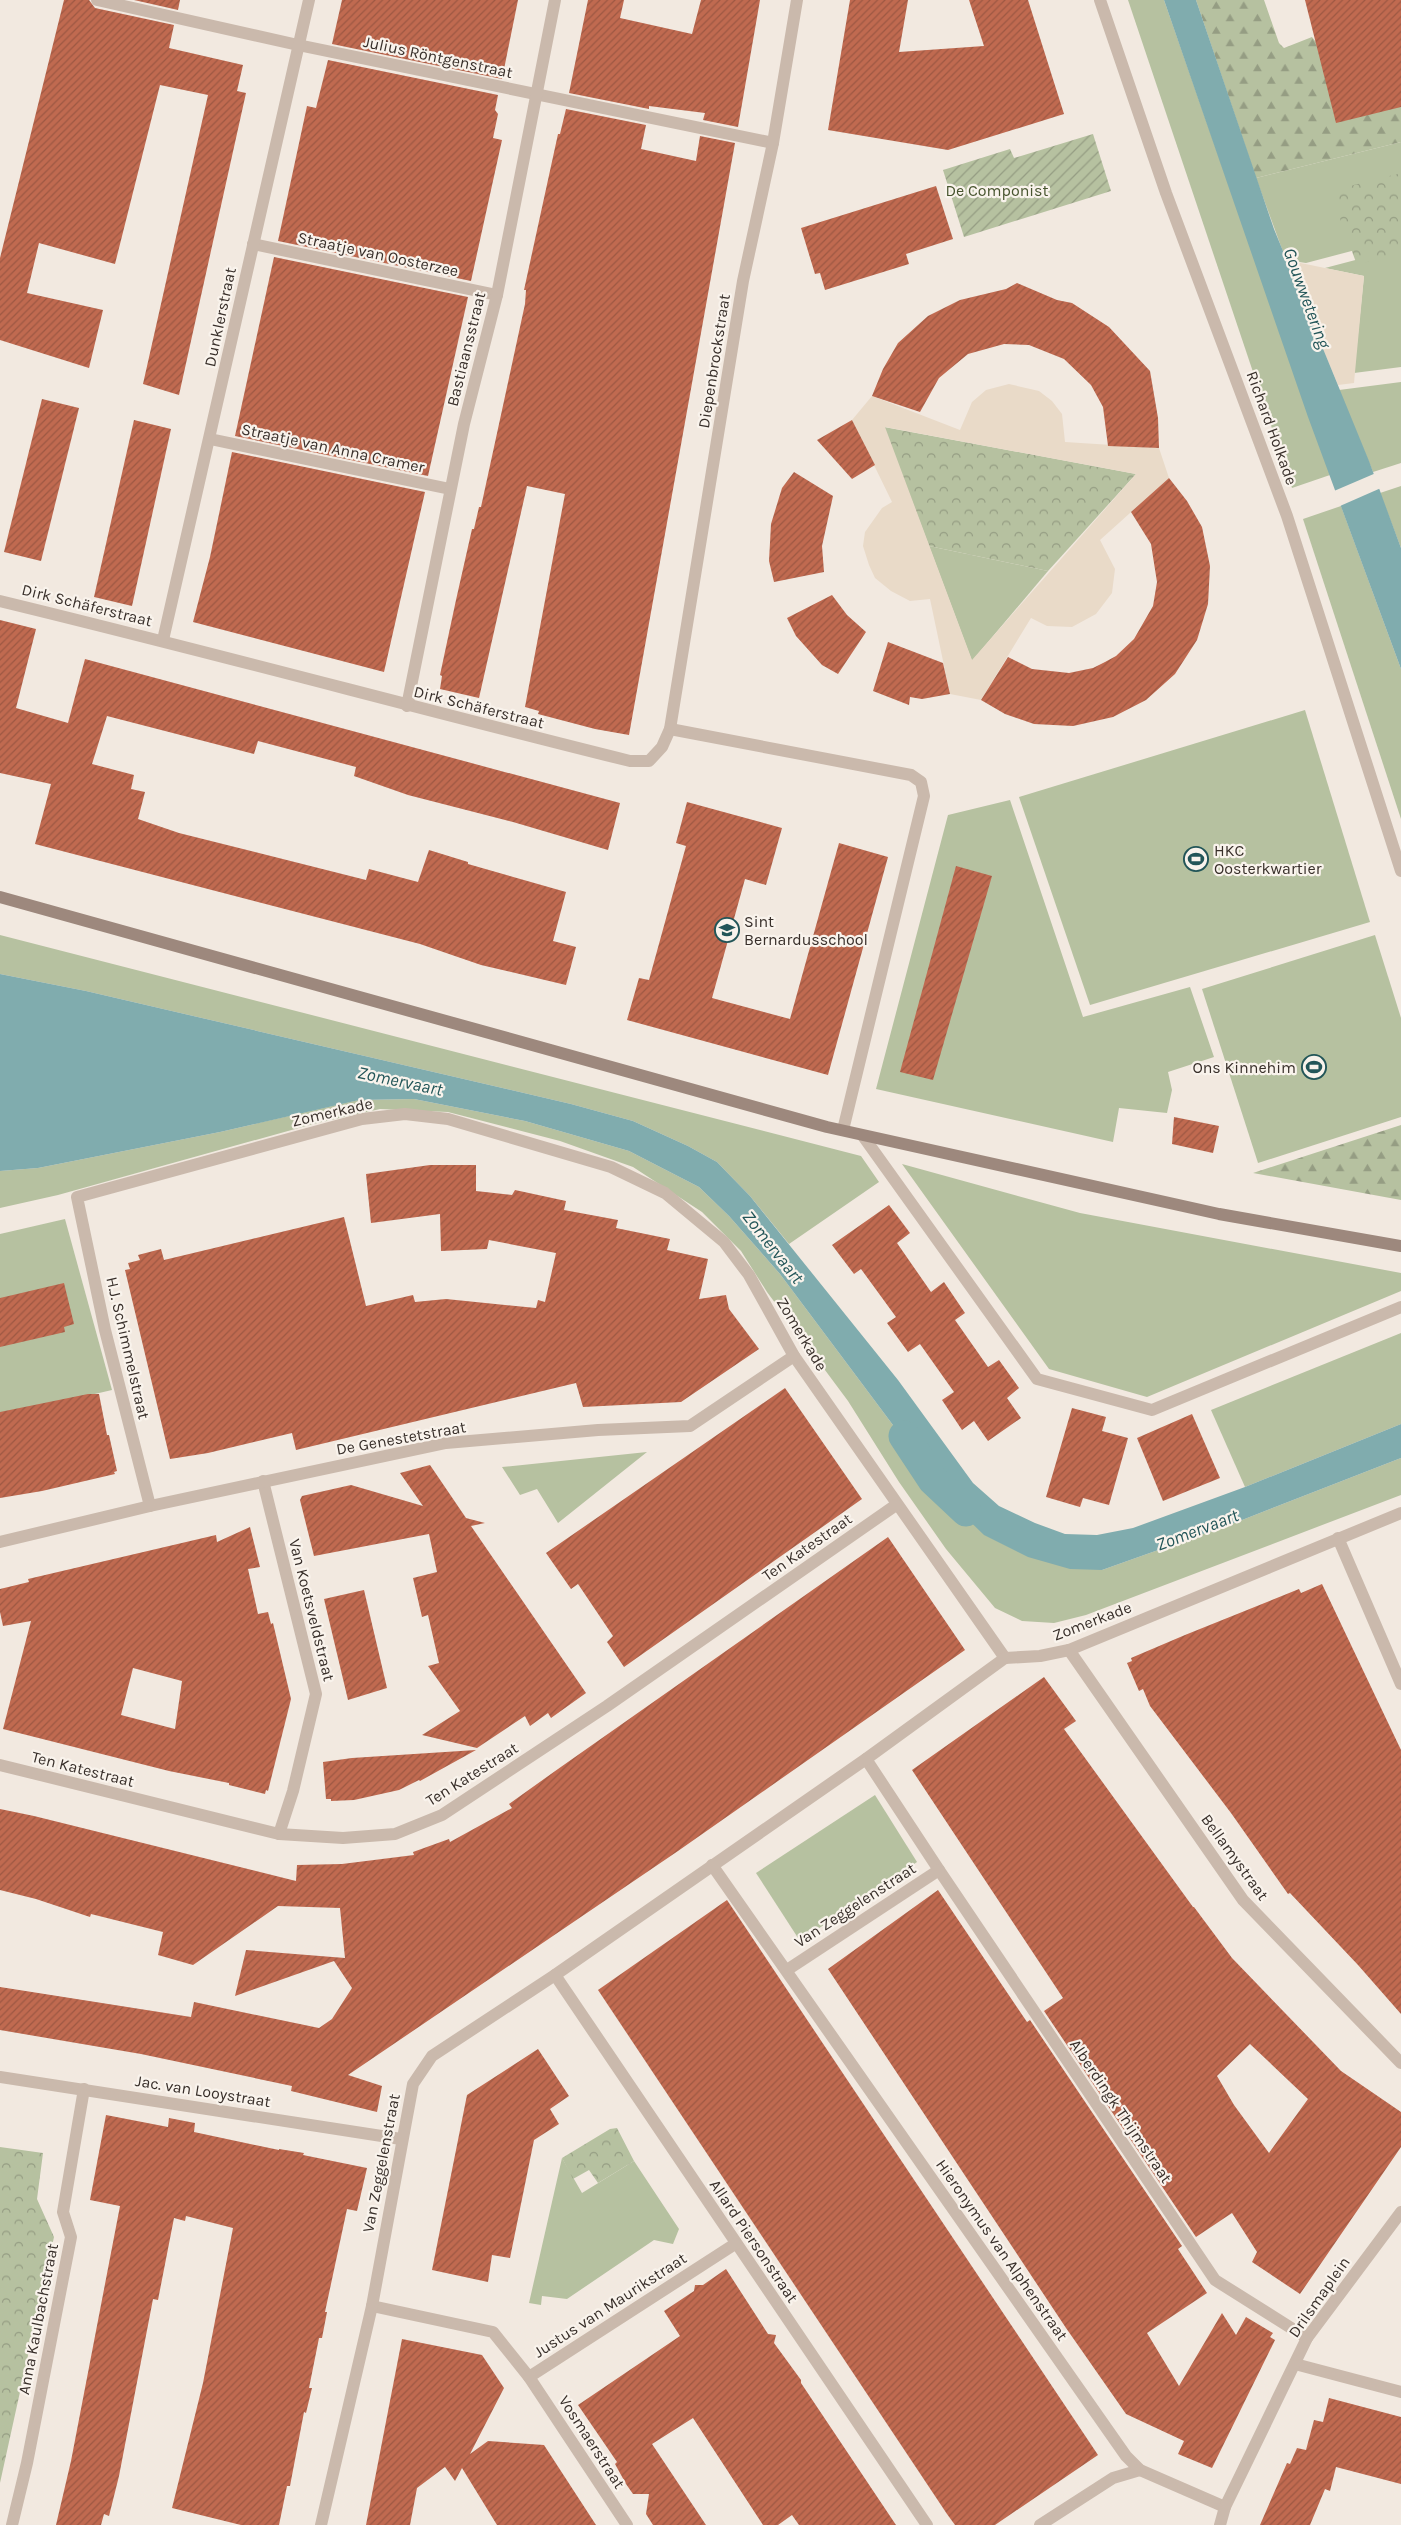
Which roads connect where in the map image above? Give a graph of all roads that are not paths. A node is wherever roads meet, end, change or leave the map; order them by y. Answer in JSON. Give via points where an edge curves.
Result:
{"nodes":[{"id":1,"x":98,"y":0,"type":"edge"},
{"id":2,"x":309,"y":0,"type":"edge"},
{"id":3,"x":556,"y":0,"type":"edge"},
{"id":4,"x":797,"y":0,"type":"edge"},
{"id":5,"x":1100,"y":0,"type":"edge"},
{"id":6,"x":298,"y":45,"type":"junction"},
{"id":7,"x":536,"y":94,"type":"junction"},
{"id":8,"x":773,"y":143,"type":"junction"},
{"id":9,"x":253,"y":244,"type":"junction"},
{"id":10,"x":497,"y":294,"type":"junction"},
{"id":11,"x":210,"y":439,"type":"junction"},
{"id":12,"x":450,"y":489,"type":"junction"},
{"id":13,"x":0,"y":601,"type":"edge"},
{"id":14,"x":163,"y":640,"type":"junction"},
{"id":15,"x":407,"y":706,"type":"junction"},
{"id":16,"x":670,"y":729,"type":"junction"},
{"id":17,"x":1401,"y":871,"type":"edge"},
{"id":18,"x":0,"y":897,"type":"edge"},
{"id":19,"x":843,"y":1130,"type":"junction"},
{"id":20,"x":863,"y":1136,"type":"junction"},
{"id":21,"x":77,"y":1196,"type":"joint"},
{"id":22,"x":1401,"y":1246,"type":"edge"},
{"id":23,"x":1401,"y":1307,"type":"edge"},
{"id":24,"x":794,"y":1356,"type":"junction"},
{"id":25,"x":263,"y":1481,"type":"junction"},
{"id":26,"x":896,"y":1505,"type":"junction"},
{"id":27,"x":150,"y":1506,"type":"junction"},
{"id":28,"x":1401,"y":1513,"type":"edge"},
{"id":29,"x":1338,"y":1538,"type":"junction"},
{"id":30,"x":0,"y":1542,"type":"edge"},
{"id":31,"x":1069,"y":1650,"type":"junction"},
{"id":32,"x":1005,"y":1658,"type":"junction"},
{"id":33,"x":1401,"y":1684,"type":"edge"},
{"id":34,"x":866,"y":1759,"type":"junction"},
{"id":35,"x":0,"y":1765,"type":"edge"},
{"id":36,"x":279,"y":1834,"type":"junction"},
{"id":37,"x":712,"y":1865,"type":"junction"},
{"id":38,"x":938,"y":1870,"type":"junction"},
{"id":39,"x":787,"y":1970,"type":"junction"},
{"id":40,"x":555,"y":1975,"type":"junction"},
{"id":41,"x":1401,"y":2063,"type":"edge"},
{"id":42,"x":0,"y":2077,"type":"edge"},
{"id":43,"x":84,"y":2089,"type":"junction"},
{"id":44,"x":401,"y":2139,"type":"junction"},
{"id":45,"x":1401,"y":2212,"type":"edge"},
{"id":46,"x":735,"y":2244,"type":"junction"},
{"id":47,"x":372,"y":2306,"type":"junction"},
{"id":48,"x":1307,"y":2338,"type":"junction"},
{"id":49,"x":1296,"y":2364,"type":"junction"},
{"id":50,"x":529,"y":2377,"type":"junction"},
{"id":51,"x":1401,"y":2392,"type":"edge"},
{"id":52,"x":1140,"y":2470,"type":"junction"},
{"id":53,"x":1226,"y":2507,"type":"junction"},
{"id":54,"x":12,"y":2525,"type":"edge"},
{"id":55,"x":321,"y":2525,"type":"edge"},
{"id":56,"x":627,"y":2525,"type":"edge"},
{"id":57,"x":927,"y":2525,"type":"edge"},
{"id":58,"x":1040,"y":2525,"type":"edge"},
{"id":59,"x":1220,"y":2525,"type":"edge"}],
"edges":[{"from":1,"to":6,"type":"street","name":"Julius Röntgenstraat"},
{"from":2,"to":6,"type":"street","name":"Dunklerstraat"},
{"from":3,"to":7,"type":"street","name":"Bastiaansstraat"},
{"from":4,"to":8,"type":"street","name":"Diepenbrockstraat"},
{"from":5,"to":17,"type":"street","name":"Richard Holkade","via":[[1166,193],[1287,516]]},
{"from":6,"to":7,"type":"street","name":"Julius Röntgenstraat"},
{"from":6,"to":9,"type":"street","name":"Dunklerstraat"},
{"from":7,"to":8,"type":"street","name":"Julius Röntgenstraat"},
{"from":7,"to":10,"type":"street","name":"Bastiaansstraat"},
{"from":8,"to":16,"type":"street","name":"Diepenbrockstraat","via":[[743,281]]},
{"from":9,"to":10,"type":"street","name":"Straatje van Oosterzee"},
{"from":9,"to":11,"type":"street","name":"Dunklerstraat"},
{"from":10,"to":12,"type":"street","name":"Bastiaansstraat"},
{"from":11,"to":12,"type":"street","name":"Straatje van Anna Cramer"},
{"from":11,"to":14,"type":"street","name":"Dunklerstraat"},
{"from":12,"to":15,"type":"street","name":"Bastiaansstraat"},
{"from":13,"to":14,"type":"street","name":"Dirk Schäferstraat"},
{"from":14,"to":15,"type":"street","name":"Dirk Schäferstraat"},
{"from":15,"to":16,"type":"street","name":"Dirk Schäferstraat","via":[[630,761],[649,761],[662,747]]},
{"from":16,"to":19,"type":"street","via":[[911,774],[921,782],[924,796]]},
{"from":18,"to":19,"type":"street"},
{"from":19,"to":20,"type":"street"},
{"from":20,"to":22,"type":"street","via":[[1219,1214]]},
{"from":20,"to":23,"type":"street","via":[[1037,1379],[1152,1410]]},
{"from":21,"to":24,"type":"street","name":"Zomerkade","via":[[362,1118],[404,1114],[448,1119],[611,1167],[665,1193],[724,1242],[749,1275]]},
{"from":21,"to":27,"type":"street","name":"H.J. Schimmelstraat","via":[[105,1330]]},
{"from":24,"to":25,"type":"street","name":"De Genestetstraat","via":[[690,1426],[446,1443]]},
{"from":24,"to":26,"type":"street","name":"Zomerkade"},
{"from":25,"to":27,"type":"street","name":"De Genestetstraat"},
{"from":25,"to":36,"type":"street","name":"Van Koetsveldstraat","via":[[316,1694],[293,1791]]},
{"from":26,"to":32,"type":"street","name":"Zomerkade"},
{"from":26,"to":36,"type":"street","name":"Ten Katestraat","via":[[607,1706],[442,1815],[395,1834],[344,1838]]},
{"from":27,"to":30,"type":"street","name":"De Genestetstraat"},
{"from":28,"to":29,"type":"street","name":"Zomerkade"},
{"from":29,"to":31,"type":"street","name":"Zomerkade"},
{"from":29,"to":33,"type":"street"},
{"from":31,"to":32,"type":"street","name":"Zomerkade"},
{"from":31,"to":41,"type":"street","name":"Bellamystraat","via":[[1243,1900]]},
{"from":32,"to":34,"type":"street","name":"Van Zeggelenstraat"},
{"from":34,"to":37,"type":"street","name":"Van Zeggelenstraat"},
{"from":34,"to":38,"type":"street","name":"Van Zeggelenstraat"},
{"from":35,"to":36,"type":"street","name":"Ten Katestraat"},
{"from":37,"to":39,"type":"street","name":"Van Zeggelenstraat"},
{"from":37,"to":40,"type":"street","name":"Van Zeggelenstraat"},
{"from":38,"to":39,"type":"street","name":"Van Zeggelenstraat"},
{"from":38,"to":48,"type":"street","name":"Alberdingk Thijmstraat","via":[[1215,2280]]},
{"from":39,"to":52,"type":"street","name":"Hieronymus van Alphenstraat","via":[[1126,2456]]},
{"from":40,"to":44,"type":"street","name":"Van Zeggelenstraat","via":[[432,2056],[413,2084]]},
{"from":40,"to":46,"type":"street","name":"Allard Piersonstraat"},
{"from":42,"to":43,"type":"street","name":"Jac. van Looystraat"},
{"from":43,"to":44,"type":"street","name":"Jac. van Looystraat"},
{"from":43,"to":54,"type":"street","name":"Anna Kaulbachstraat","via":[[63,2212],[71,2237]]},
{"from":44,"to":47,"type":"street","name":"Van Zeggelenstraat"},
{"from":45,"to":48,"type":"street","name":"Drilsmaplein"},
{"from":46,"to":50,"type":"street","name":"Justus van Maurikstraat"},
{"from":46,"to":57,"type":"street","name":"Allard Piersonstraat"},
{"from":47,"to":50,"type":"street","name":"Justus van Maurikstraat","via":[[493,2332]]},
{"from":47,"to":55,"type":"street","name":"Van Zeggelenstraat"},
{"from":48,"to":49,"type":"street","name":"Drilsmaplein"},
{"from":49,"to":51,"type":"street","name":"Drilsmaplein"},
{"from":49,"to":53,"type":"street"},
{"from":50,"to":56,"type":"street","name":"Vosmaerstraat"},
{"from":52,"to":53,"type":"street","name":"Hieronymus van Alphenstraat"},
{"from":52,"to":58,"type":"street","via":[[1113,2478]]},
{"from":53,"to":59,"type":"street"}]}
